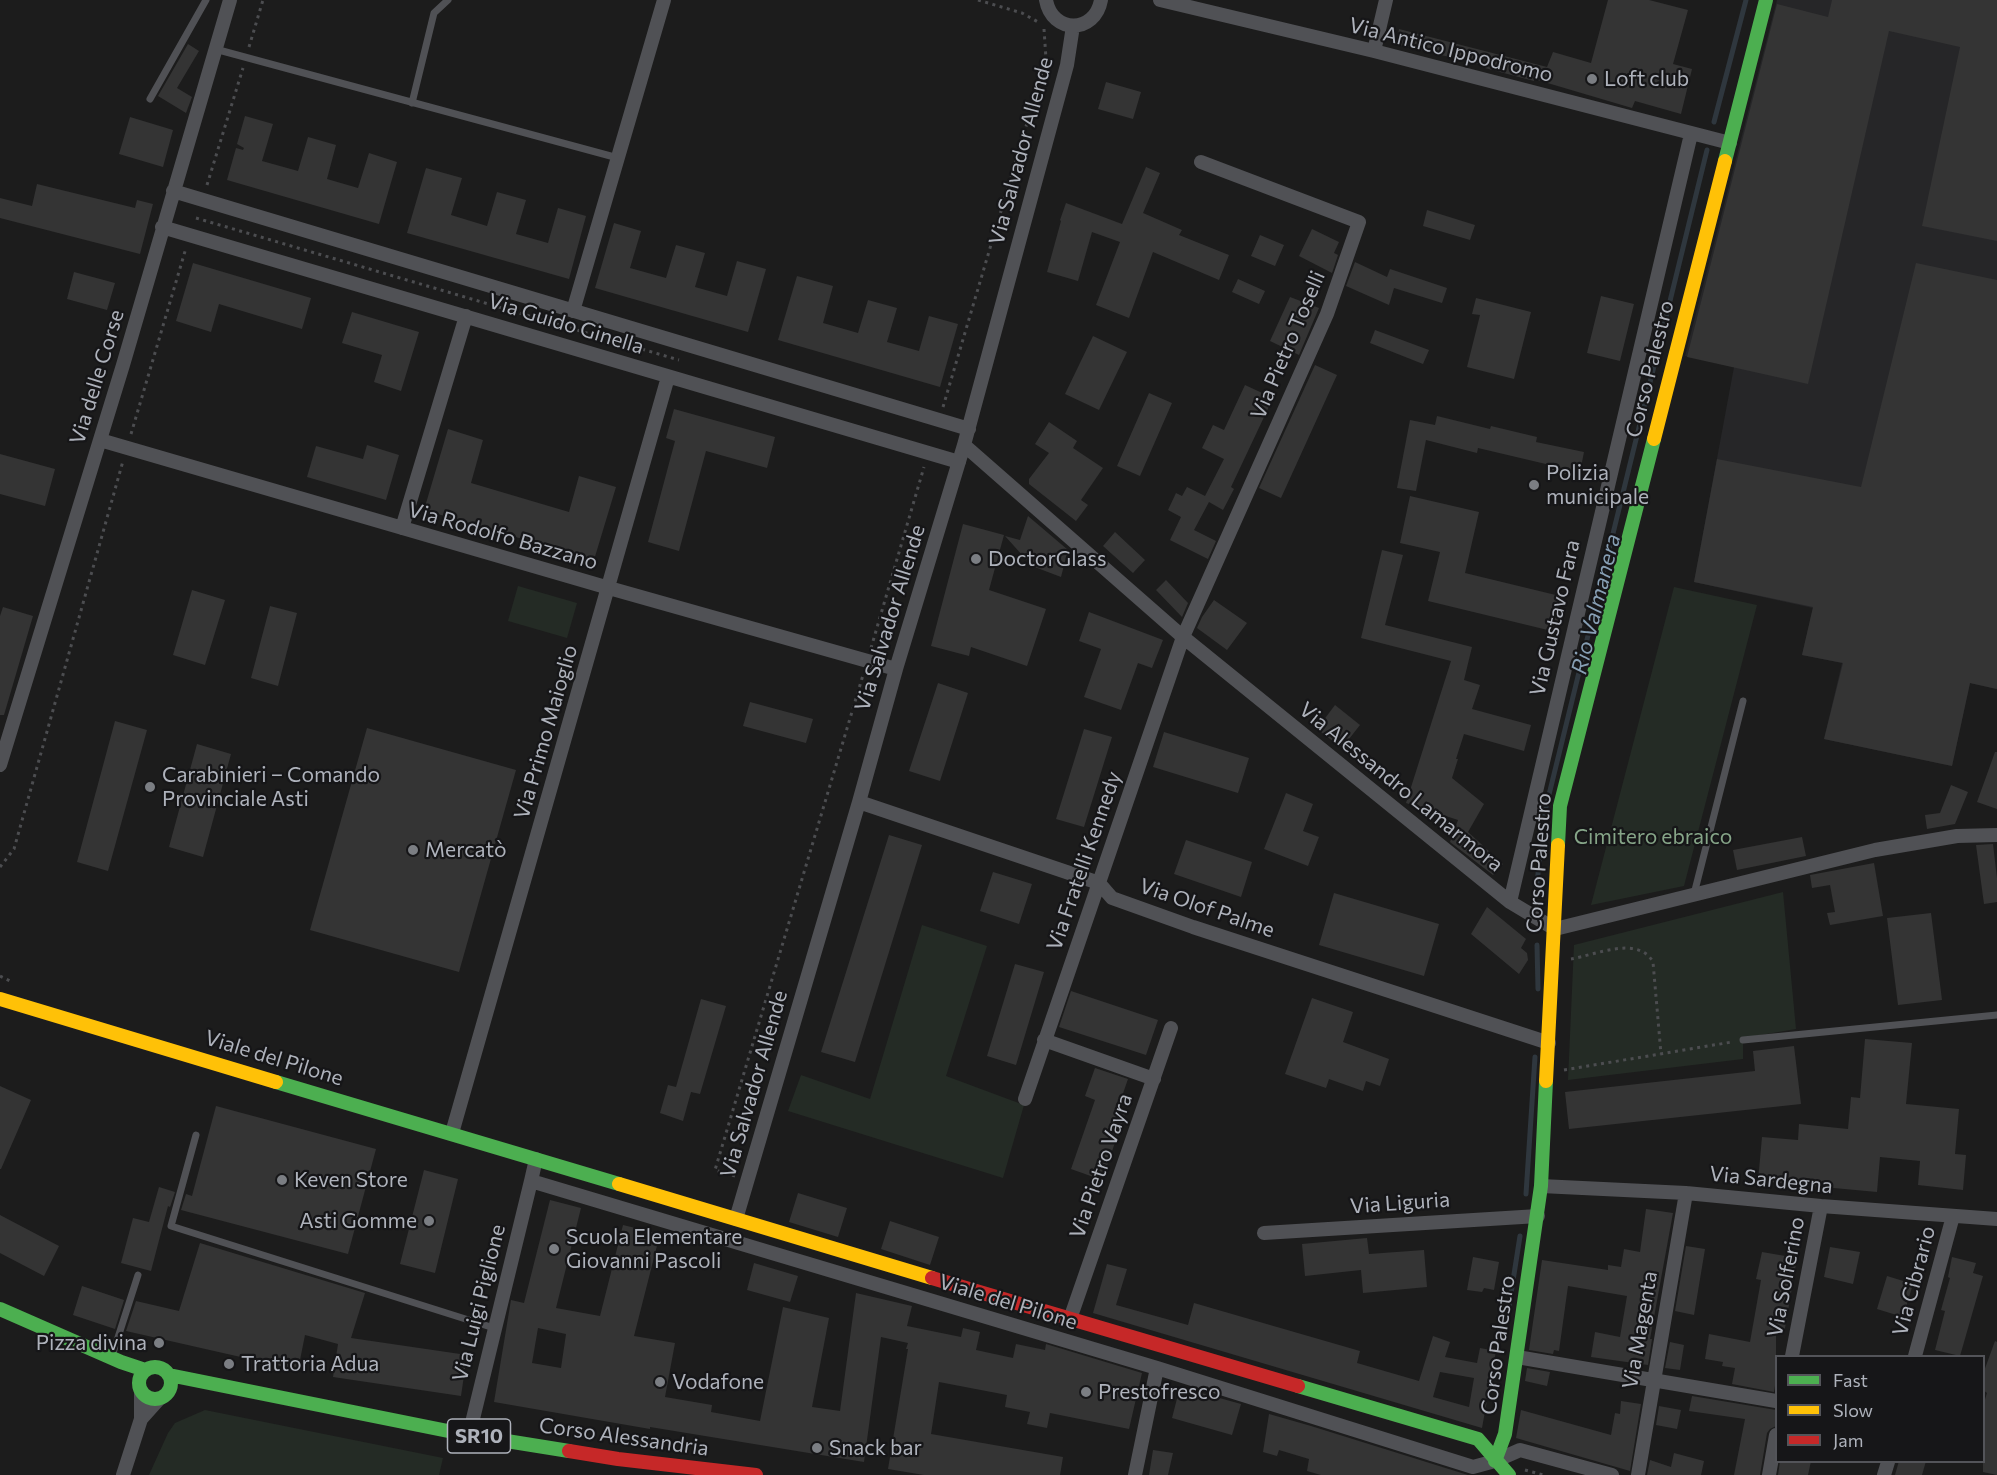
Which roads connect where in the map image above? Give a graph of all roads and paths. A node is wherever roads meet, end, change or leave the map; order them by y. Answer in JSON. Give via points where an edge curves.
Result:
{"nodes":[{"id":1,"x":206,"y":0,"type":"edge"},
{"id":2,"x":230,"y":0,"type":"edge"},
{"id":3,"x":448,"y":0,"type":"edge"},
{"id":4,"x":664,"y":0,"type":"edge"},
{"id":5,"x":978,"y":0,"type":"edge"},
{"id":6,"x":1101,"y":0,"type":"edge"},
{"id":7,"x":1160,"y":0,"type":"edge"},
{"id":8,"x":1386,"y":0,"type":"edge"},
{"id":9,"x":1766,"y":0,"type":"edge"},
{"id":10,"x":1044,"y":1,"type":"edge"},
{"id":11,"x":1073,"y":26,"type":"junction"},
{"id":12,"x":215,"y":49,"type":"junction"},
{"id":13,"x":1374,"y":51,"type":"junction"},
{"id":14,"x":237,"y":91,"type":"dead end"},
{"id":15,"x":150,"y":99,"type":"dead end"},
{"id":16,"x":412,"y":103,"type":"junction"},
{"id":17,"x":1691,"y":134,"type":"junction"},
{"id":18,"x":1730,"y":143,"type":"junction"},
{"id":19,"x":618,"y":158,"type":"junction"},
{"id":20,"x":1201,"y":162,"type":"dead end"},
{"id":21,"x":173,"y":191,"type":"junction"},
{"id":22,"x":202,"y":200,"type":"junction"},
{"id":23,"x":196,"y":218,"type":"dead end"},
{"id":24,"x":162,"y":227,"type":"junction"},
{"id":25,"x":190,"y":236,"type":"junction"},
{"id":26,"x":573,"y":310,"type":"junction"},
{"id":27,"x":466,"y":316,"type":"junction"},
{"id":28,"x":684,"y":362,"type":"dead end"},
{"id":29,"x":668,"y":377,"type":"junction"},
{"id":30,"x":939,"y":420,"type":"junction"},
{"id":31,"x":969,"y":429,"type":"junction"},
{"id":32,"x":100,"y":440,"type":"junction"},
{"id":33,"x":964,"y":445,"type":"junction"},
{"id":34,"x":125,"y":454,"type":"junction"},
{"id":35,"x":928,"y":454,"type":"junction"},
{"id":36,"x":959,"y":462,"type":"junction"},
{"id":37,"x":133,"y":464,"type":"dead end"},
{"id":38,"x":402,"y":528,"type":"junction"},
{"id":39,"x":609,"y":588,"type":"junction"},
{"id":40,"x":1184,"y":637,"type":"junction"},
{"id":41,"x":867,"y":661,"type":"junction"},
{"id":42,"x":896,"y":669,"type":"junction"},
{"id":43,"x":1743,"y":701,"type":"dead end"},
{"id":44,"x":0,"y":765,"type":"edge"},
{"id":45,"x":859,"y":802,"type":"junction"},
{"id":46,"x":1997,"y":835,"type":"edge"},
{"id":47,"x":0,"y":867,"type":"edge"},
{"id":48,"x":1099,"y":883,"type":"junction"},
{"id":49,"x":1694,"y":894,"type":"junction"},
{"id":50,"x":1510,"y":902,"type":"junction"},
{"id":51,"x":1555,"y":929,"type":"junction"},
{"id":52,"x":1553,"y":961,"type":"junction"},
{"id":53,"x":0,"y":999,"type":"edge"},
{"id":54,"x":1997,"y":1015,"type":"edge"},
{"id":55,"x":1172,"y":1028,"type":"dead end"},
{"id":56,"x":1044,"y":1040,"type":"junction"},
{"id":57,"x":1743,"y":1040,"type":"joint"},
{"id":58,"x":1549,"y":1043,"type":"junction"},
{"id":59,"x":1661,"y":1054,"type":"junction"},
{"id":60,"x":1547,"y":1072,"type":"junction"},
{"id":61,"x":1154,"y":1079,"type":"junction"},
{"id":62,"x":1025,"y":1099,"type":"dead end"},
{"id":63,"x":452,"y":1133,"type":"junction"},
{"id":64,"x":196,"y":1135,"type":"dead end"},
{"id":65,"x":536,"y":1159,"type":"junction"},
{"id":66,"x":747,"y":1180,"type":"junction"},
{"id":67,"x":531,"y":1181,"type":"junction"},
{"id":68,"x":1541,"y":1186,"type":"junction"},
{"id":69,"x":1686,"y":1192,"type":"junction"},
{"id":70,"x":1821,"y":1206,"type":"junction"},
{"id":71,"x":1538,"y":1216,"type":"junction"},
{"id":72,"x":1953,"y":1216,"type":"junction"},
{"id":73,"x":736,"y":1219,"type":"junction"},
{"id":74,"x":1997,"y":1219,"type":"edge"},
{"id":75,"x":1264,"y":1233,"type":"dead end"},
{"id":76,"x":138,"y":1275,"type":"dead end"},
{"id":77,"x":0,"y":1309,"type":"edge"},
{"id":78,"x":1070,"y":1319,"type":"junction"},
{"id":79,"x":494,"y":1328,"type":"junction"},
{"id":80,"x":1792,"y":1355,"type":"edge"},
{"id":81,"x":1915,"y":1355,"type":"edge"},
{"id":82,"x":1517,"y":1357,"type":"junction"},
{"id":83,"x":117,"y":1359,"type":"junction"},
{"id":84,"x":1157,"y":1368,"type":"junction"},
{"id":85,"x":146,"y":1370,"type":"junction"},
{"id":86,"x":169,"y":1375,"type":"junction"},
{"id":87,"x":1653,"y":1380,"type":"junction"},
{"id":88,"x":204,"y":1383,"type":"junction"},
{"id":89,"x":140,"y":1388,"type":"junction"},
{"id":90,"x":163,"y":1396,"type":"junction"},
{"id":91,"x":1775,"y":1401,"type":"edge"},
{"id":92,"x":141,"y":1419,"type":"junction"},
{"id":93,"x":468,"y":1435,"type":"junction"},
{"id":94,"x":1775,"y":1441,"type":"edge"},
{"id":95,"x":1496,"y":1468,"type":"edge"},
{"id":96,"x":123,"y":1475,"type":"edge"},
{"id":97,"x":756,"y":1475,"type":"edge"},
{"id":98,"x":1135,"y":1475,"type":"edge"},
{"id":99,"x":1509,"y":1475,"type":"edge"},
{"id":100,"x":1612,"y":1475,"type":"edge"},
{"id":101,"x":1638,"y":1475,"type":"edge"},
{"id":102,"x":1769,"y":1475,"type":"edge"}],
"edges":[{"from":1,"to":15,"type":"lane"},
{"from":2,"to":12,"type":"street","name":"Via delle Corse"},
{"from":3,"to":16,"type":"lane","via":[[434,13]]},
{"from":4,"to":19,"type":"street","name":"Via Guido Ginella"},
{"from":5,"to":30,"type":"path","via":[[1033,18],[1045,31],[1047,50]]},
{"from":6,"to":11,"type":"street","via":[[1095,16]]},
{"from":7,"to":13,"type":"street","name":"Via Antico Ippodromo"},
{"from":8,"to":13,"type":"street"},
{"from":9,"to":18,"type":"street","name":"Corso Palestro"},
{"from":10,"to":11,"type":"street","via":[[1058,21]]},
{"from":11,"to":31,"type":"street","name":"Via Salvador Allende","via":[[1067,65]]},
{"from":12,"to":16,"type":"lane"},
{"from":12,"to":21,"type":"street","name":"Via delle Corse"},
{"from":13,"to":17,"type":"street","name":"Via Antico Ippodromo"},
{"from":14,"to":22,"type":"path"},
{"from":16,"to":19,"type":"lane"},
{"from":17,"to":18,"type":"street","name":"Via Antico Ippodromo"},
{"from":17,"to":50,"type":"street","name":"Via Gustavo Fara"},
{"from":18,"to":51,"type":"street","name":"Corso Palestro","via":[[1560,806]]},
{"from":19,"to":26,"type":"street","name":"Via Guido Ginella"},
{"from":20,"to":40,"type":"street","name":"Via Pietro Toselli","via":[[1359,222],[1327,314]]},
{"from":21,"to":22,"type":"street","name":"Via Guido Ginella"},
{"from":21,"to":24,"type":"street","name":"Via delle Corse"},
{"from":22,"to":26,"type":"street","name":"Via Guido Ginella"},
{"from":23,"to":28,"type":"path","name":"Via Guido Ginella"},
{"from":24,"to":25,"type":"street","name":"Via Guido Ginella"},
{"from":24,"to":32,"type":"street","name":"Via delle Corse"},
{"from":25,"to":27,"type":"street","name":"Via Guido Ginella"},
{"from":25,"to":34,"type":"path"},
{"from":26,"to":30,"type":"street","name":"Via Guido Ginella"},
{"from":27,"to":29,"type":"street","name":"Via Guido Ginella"},
{"from":27,"to":38,"type":"street"},
{"from":29,"to":35,"type":"street","name":"Via Guido Ginella"},
{"from":29,"to":39,"type":"street","name":"Via Primo Maioglio"},
{"from":30,"to":31,"type":"street","name":"Via Guido Ginella"},
{"from":31,"to":33,"type":"street","name":"Via Salvador Allende"},
{"from":32,"to":34,"type":"street","name":"Via Rodolfo Bazzano"},
{"from":32,"to":44,"type":"street","name":"Via delle Corse"},
{"from":33,"to":36,"type":"street","name":"Via Salvador Allende"},
{"from":33,"to":40,"type":"street","name":"Via Alessandro Lamarmora"},
{"from":34,"to":37,"type":"path"},
{"from":34,"to":38,"type":"street","name":"Via Rodolfo Bazzano"},
{"from":34,"to":47,"type":"path","via":[[14,849]]},
{"from":35,"to":36,"type":"street","name":"Via Guido Ginella"},
{"from":35,"to":41,"type":"path"},
{"from":36,"to":42,"type":"street","name":"Via Salvador Allende"},
{"from":38,"to":39,"type":"street","name":"Via Rodolfo Bazzano"},
{"from":39,"to":41,"type":"street","name":"Via Rodolfo Bazzano"},
{"from":39,"to":63,"type":"street","name":"Via Primo Maioglio"},
{"from":40,"to":48,"type":"street","name":"Via Fratelli Kennedy"},
{"from":40,"to":50,"type":"street","name":"Via Alessandro Lamarmora"},
{"from":41,"to":42,"type":"street","name":"Via Rodolfo Bazzano"},
{"from":41,"to":66,"type":"path","via":[[715,1170]]},
{"from":42,"to":45,"type":"street","name":"Via Salvador Allende"},
{"from":43,"to":49,"type":"lane"},
{"from":45,"to":48,"type":"street","name":"Via Olof Palme"},
{"from":45,"to":66,"type":"street","name":"Via Salvador Allende"},
{"from":46,"to":49,"type":"street","via":[[1957,836],[1875,850]]},
{"from":48,"to":56,"type":"street","name":"Via Fratelli Kennedy"},
{"from":48,"to":58,"type":"street","name":"Via Olof Palme","via":[[1112,898],[1183,924]]},
{"from":49,"to":51,"type":"street"},
{"from":50,"to":51,"type":"street","name":"Via Alessandro Lamarmora"},
{"from":51,"to":52,"type":"street","name":"Corso Palestro"},
{"from":52,"to":58,"type":"street","name":"Corso Palestro"},
{"from":52,"to":59,"type":"path","via":[[1627,948],[1649,955],[1653,962]]},
{"from":53,"to":63,"type":"street","name":"Viale del Pilone"},
{"from":54,"to":57,"type":"lane"},
{"from":55,"to":61,"type":"street","name":"Via Pietro Vayra"},
{"from":56,"to":61,"type":"street"},
{"from":56,"to":62,"type":"street","name":"Via Fratelli Kennedy"},
{"from":57,"to":59,"type":"path"},
{"from":58,"to":60,"type":"street","name":"Corso Palestro"},
{"from":59,"to":60,"type":"path"},
{"from":60,"to":68,"type":"street","name":"Corso Palestro"},
{"from":61,"to":78,"type":"street","name":"Via Pietro Vayra"},
{"from":63,"to":65,"type":"street","name":"Viale del Pilone"},
{"from":64,"to":79,"type":"lane","via":[[171,1226]]},
{"from":65,"to":67,"type":"street"},
{"from":65,"to":73,"type":"street","name":"Viale del Pilone"},
{"from":66,"to":73,"type":"street","name":"Via Salvador Allende"},
{"from":67,"to":79,"type":"street","name":"Via Luigi Piglione"},
{"from":67,"to":84,"type":"street","name":"Viale del Pilone"},
{"from":68,"to":69,"type":"street","name":"Via Sardegna"},
{"from":68,"to":71,"type":"street","name":"Corso Palestro"},
{"from":69,"to":70,"type":"street","name":"Via Sardegna"},
{"from":69,"to":87,"type":"street","name":"Via Magenta"},
{"from":70,"to":72,"type":"street","name":"Via Sardegna"},
{"from":70,"to":80,"type":"street","name":"Via Solferino"},
{"from":71,"to":75,"type":"street","name":"Via Liguria"},
{"from":71,"to":82,"type":"street","name":"Corso Palestro"},
{"from":72,"to":74,"type":"street","name":"Via Sardegna"},
{"from":72,"to":81,"type":"street","name":"Via Cibrario"},
{"from":73,"to":78,"type":"street","name":"Viale del Pilone"},
{"from":76,"to":83,"type":"lane"},
{"from":77,"to":83,"type":"street","name":"Corso Alessandria","number":"SR10"},
{"from":78,"to":95,"type":"street","name":"Viale del Pilone","via":[[1478,1439]]},
{"from":79,"to":93,"type":"street","name":"Via Luigi Piglione"},
{"from":82,"to":87,"type":"street"},
{"from":82,"to":95,"type":"street","name":"Corso Palestro"},
{"from":83,"to":85,"type":"street","name":"Corso Alessandria","number":"SR10"},
{"from":83,"to":89,"type":"street","name":"Corso Alessandria","number":"SR10"},
{"from":84,"to":95,"type":"street","name":"Viale del Pilone","via":[[1473,1467]]},
{"from":84,"to":98,"type":"street"},
{"from":85,"to":86,"type":"street","name":"Corso Alessandria","number":"SR10","via":[[161,1368]]},
{"from":85,"to":89,"type":"street","via":[[139,1378]]},
{"from":86,"to":88,"type":"street","name":"Corso Alessandria","number":"SR10"},
{"from":86,"to":90,"type":"street","via":[[171,1385]]},
{"from":87,"to":91,"type":"street"},
{"from":87,"to":101,"type":"street","name":"Via Magenta"},
{"from":88,"to":90,"type":"street","name":"Corso Alessandria","number":"SR10"},
{"from":88,"to":93,"type":"street","name":"Corso Alessandria","number":"SR10"},
{"from":89,"to":90,"type":"street","via":[[149,1399]]},
{"from":89,"to":92,"type":"street"},
{"from":90,"to":92,"type":"street"},
{"from":92,"to":96,"type":"street"},
{"from":93,"to":97,"type":"street","name":"Corso Alessandria","number":"SR10","via":[[618,1459]]},
{"from":94,"to":102,"type":"street"},
{"from":95,"to":99,"type":"street","name":"Viale del Pilone"},
{"from":95,"to":100,"type":"street","name":"Viale del Pilone","via":[[1520,1450]]}]}
